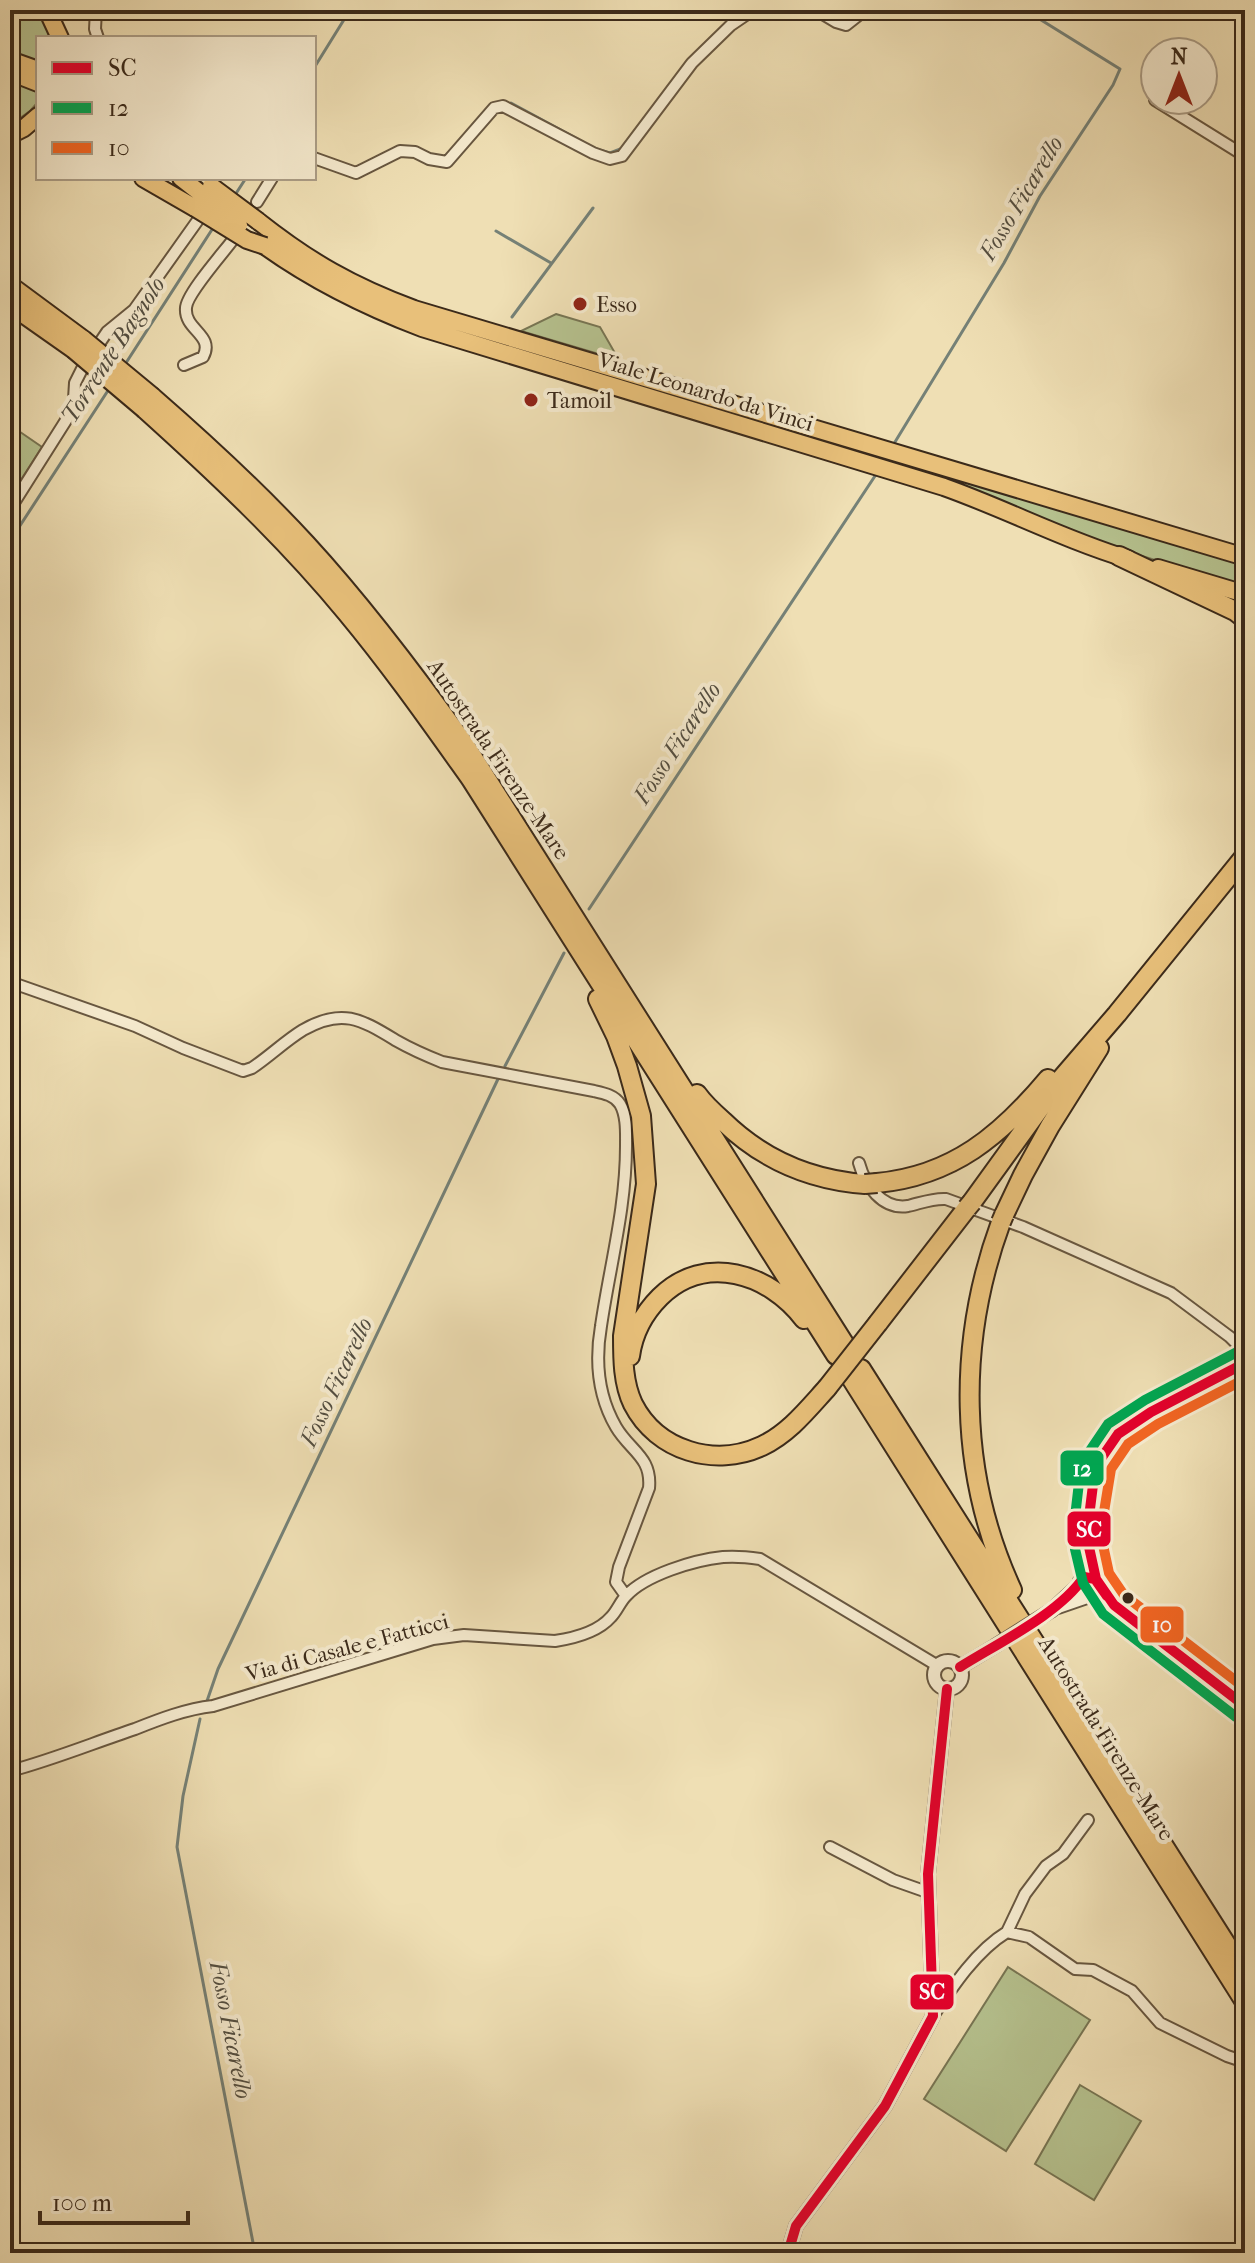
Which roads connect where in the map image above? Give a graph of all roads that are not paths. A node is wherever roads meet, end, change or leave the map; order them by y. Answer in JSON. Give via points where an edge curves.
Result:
{"nodes":[{"id":1,"x":47,"y":10,"type":"edge"},
{"id":2,"x":753,"y":10,"type":"edge"},
{"id":3,"x":816,"y":10,"type":"edge"},
{"id":4,"x":865,"y":10,"type":"edge"},
{"id":5,"x":95,"y":13,"type":"edge"},
{"id":6,"x":60,"y":34,"type":"edge"},
{"id":7,"x":97,"y":36,"type":"edge"},
{"id":8,"x":10,"y":60,"type":"edge"},
{"id":9,"x":36,"y":69,"type":"edge"},
{"id":10,"x":10,"y":72,"type":"edge"},
{"id":11,"x":36,"y":82,"type":"edge"},
{"id":12,"x":1181,"y":116,"type":"edge"},
{"id":13,"x":36,"y":117,"type":"edge"},
{"id":14,"x":36,"y":129,"type":"edge"},
{"id":15,"x":12,"y":134,"type":"edge"},
{"id":16,"x":1245,"y":156,"type":"edge"},
{"id":17,"x":316,"y":157,"type":"edge"},
{"id":18,"x":151,"y":180,"type":"edge"},
{"id":19,"x":184,"y":180,"type":"edge"},
{"id":20,"x":271,"y":180,"type":"edge"},
{"id":21,"x":205,"y":194,"type":"edge"},
{"id":22,"x":257,"y":202,"type":"dead end"},
{"id":23,"x":232,"y":241,"type":"dead end"},
{"id":24,"x":10,"y":286,"type":"edge"},
{"id":25,"x":10,"y":304,"type":"edge"},
{"id":26,"x":78,"y":345,"type":"junction"},
{"id":27,"x":184,"y":365,"type":"dead end"},
{"id":28,"x":149,"y":403,"type":"junction"},
{"id":29,"x":10,"y":509,"type":"edge"},
{"id":30,"x":1119,"y":556,"type":"junction"},
{"id":31,"x":1245,"y":557,"type":"edge"},
{"id":32,"x":1245,"y":594,"type":"edge"},
{"id":33,"x":1245,"y":619,"type":"edge"},
{"id":34,"x":1245,"y":856,"type":"edge"},
{"id":35,"x":553,"y":911,"type":"junction"},
{"id":36,"x":10,"y":982,"type":"edge"},
{"id":37,"x":629,"y":1001,"type":"junction"},
{"id":38,"x":1117,"y":1014,"type":"junction"},
{"id":39,"x":859,"y":1163,"type":"dead end"},
{"id":40,"x":1245,"y":1352,"type":"edge"},
{"id":41,"x":838,"y":1354,"type":"junction"},
{"id":42,"x":1245,"y":1363,"type":"edge"},
{"id":43,"x":628,"y":1391,"type":"junction"},
{"id":44,"x":1089,"y":1582,"type":"junction"},
{"id":45,"x":626,"y":1596,"type":"junction"},
{"id":46,"x":1089,"y":1597,"type":"junction"},
{"id":47,"x":1114,"y":1605,"type":"junction"},
{"id":48,"x":1052,"y":1610,"type":"junction"},
{"id":49,"x":1044,"y":1658,"type":"junction"},
{"id":50,"x":938,"y":1666,"type":"junction"},
{"id":51,"x":960,"y":1667,"type":"junction"},
{"id":52,"x":947,"y":1689,"type":"junction"},
{"id":53,"x":1245,"y":1706,"type":"edge"},
{"id":54,"x":10,"y":1771,"type":"edge"},
{"id":55,"x":1088,"y":1820,"type":"dead end"},
{"id":56,"x":830,"y":1847,"type":"dead end"},
{"id":57,"x":927,"y":1892,"type":"junction"},
{"id":58,"x":1007,"y":1932,"type":"junction"},
{"id":59,"x":1245,"y":1974,"type":"edge"},
{"id":60,"x":1245,"y":2002,"type":"edge"},
{"id":61,"x":933,"y":2016,"type":"junction"},
{"id":62,"x":1245,"y":2062,"type":"edge"},
{"id":63,"x":788,"y":2253,"type":"edge"}],
"edges":[{"from":1,"to":6,"type":"main road"},
{"from":2,"to":17,"type":"street","via":[[692,63],[622,156],[610,159],[593,153],[503,106],[494,108],[447,162],[400,151],[356,173]]},
{"from":3,"to":4,"type":"street","via":[[846,25]]},
{"from":5,"to":7,"type":"street"},
{"from":8,"to":9,"type":"main road"},
{"from":10,"to":11,"type":"main road"},
{"from":12,"to":16,"type":"street"},
{"from":13,"to":15,"type":"main road"},
{"from":14,"to":15,"type":"main road"},
{"from":18,"to":21,"type":"main road"},
{"from":19,"to":21,"type":"main road"},
{"from":20,"to":22,"type":"street"},
{"from":21,"to":29,"type":"street","via":[[134,310],[107,332],[89,358],[75,383],[70,414]]},
{"from":21,"to":30,"type":"main road","name":"Viale Leonardo da Vinci","bridge":true,"via":[[247,240],[364,304],[422,328],[931,483]]},
{"from":21,"to":31,"type":"main road","name":"Viale Leonardo da Vinci","bridge":true,"via":[[258,221],[334,274],[414,309]]},
{"from":23,"to":27,"type":"street","via":[[187,301],[187,318],[207,347],[203,357]]},
{"from":24,"to":26,"type":"highway","name":"Autostrada Firenze-Mare"},
{"from":25,"to":26,"type":"highway","name":"Autostrada Firenze-Mare"},
{"from":26,"to":28,"type":"highway","name":"Autostrada Firenze-Mare","bridge":true},
{"from":28,"to":35,"type":"highway","name":"Autostrada Firenze-Mare","via":[[346,612],[393,671],[471,779]]},
{"from":28,"to":37,"type":"highway","name":"Autostrada Firenze-Mare","via":[[220,458],[367,614],[465,745]]},
{"from":30,"to":32,"type":"main road","name":"Viale Leonardo da Vinci"},
{"from":30,"to":33,"type":"highway"},
{"from":34,"to":38,"type":"highway"},
{"from":35,"to":41,"type":"highway","name":"Autostrada Firenze-Mare"},
{"from":35,"to":43,"type":"highway","via":[[559,933],[616,1036],[641,1116],[646,1184],[623,1336]]},
{"from":36,"to":45,"type":"street","via":[[243,1071],[302,1031],[346,1018],[369,1024],[442,1062],[615,1099],[625,1117],[626,1179],[597,1352],[604,1396],[617,1427],[645,1461],[650,1477],[619,1567],[616,1582]]},
{"from":37,"to":38,"type":"highway","via":[[649,1021],[702,1101],[749,1144],[805,1174],[871,1184],[927,1173],[970,1153]]},
{"from":37,"to":41,"type":"highway","name":"Autostrada Firenze-Mare"},
{"from":38,"to":43,"type":"highway","bridge":true,"via":[[1061,1079],[827,1388],[780,1435],[727,1456],[689,1452],[659,1436]]},
{"from":38,"to":49,"type":"highway","via":[[1023,1175],[983,1277],[972,1332],[971,1444],[980,1495],[994,1547]]},
{"from":39,"to":40,"type":"street","via":[[884,1202],[906,1206],[951,1200],[1023,1227],[1171,1293]]},
{"from":41,"to":43,"type":"highway","via":[[801,1315],[755,1279],[699,1274],[671,1286],[650,1307],[630,1350]]},
{"from":42,"to":44,"type":"street","via":[[1151,1412],[1112,1441],[1094,1477]]},
{"from":44,"to":46,"type":"street","via":[[1081,1594]]},
{"from":44,"to":47,"type":"street"},
{"from":44,"to":48,"type":"street"},
{"from":45,"to":50,"type":"street","name":"Via di Casale e Fatticci","via":[[658,1574],[721,1557],[760,1559]]},
{"from":45,"to":54,"type":"street","name":"Via di Casale e Fatticci","via":[[598,1629],[568,1639],[433,1639],[168,1717]]},
{"from":46,"to":47,"type":"street"},
{"from":46,"to":48,"type":"street"},
{"from":47,"to":53,"type":"street"},
{"from":48,"to":51,"type":"street","bridge":true},
{"from":49,"to":59,"type":"highway","name":"Autostrada Firenze-Mare"},
{"from":49,"to":60,"type":"highway","name":"Autostrada Firenze-Mare","via":[[853,1377]]},
{"from":50,"to":51,"type":"street","via":[[949,1661]]},
{"from":50,"to":52,"type":"street","via":[[936,1682]]},
{"from":51,"to":52,"type":"street","via":[[961,1682]]},
{"from":52,"to":57,"type":"street"},
{"from":55,"to":58,"type":"street","via":[[1025,1894]]},
{"from":56,"to":57,"type":"street"},
{"from":57,"to":61,"type":"street"},
{"from":58,"to":61,"type":"street","via":[[993,1940]]},
{"from":58,"to":62,"type":"street","via":[[1029,1937],[1075,1969],[1093,1970],[1132,1991],[1160,2023]]},
{"from":61,"to":63,"type":"street","via":[[885,2106],[796,2226]]}]}
